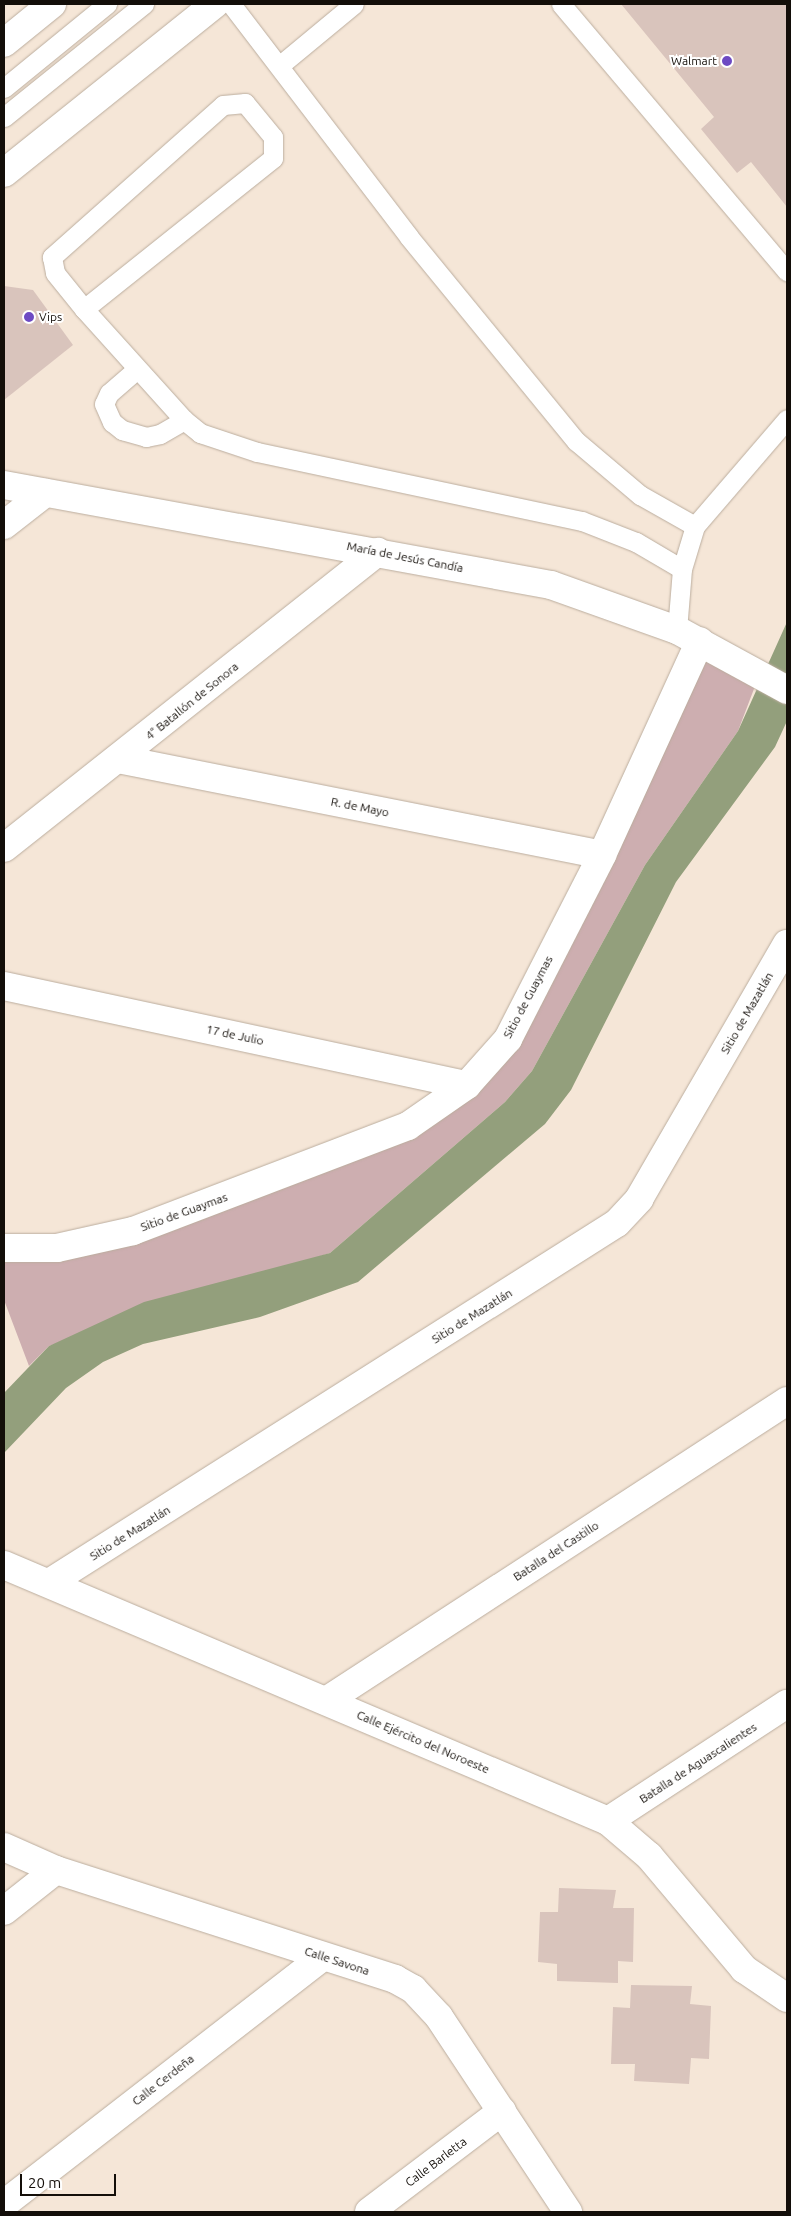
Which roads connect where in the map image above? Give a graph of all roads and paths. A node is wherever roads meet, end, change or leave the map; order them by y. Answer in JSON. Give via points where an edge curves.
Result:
{"nodes":[{"id":1,"x":52,"y":4,"type":"edge"},
{"id":2,"x":107,"y":4,"type":"edge"},
{"id":3,"x":144,"y":4,"type":"edge"},
{"id":4,"x":216,"y":4,"type":"edge"},
{"id":5,"x":231,"y":4,"type":"edge"},
{"id":6,"x":354,"y":4,"type":"edge"},
{"id":7,"x":561,"y":4,"type":"edge"},
{"id":8,"x":4,"y":43,"type":"edge"},
{"id":9,"x":279,"y":66,"type":"junction"},
{"id":10,"x":4,"y":88,"type":"edge"},
{"id":11,"x":4,"y":117,"type":"edge"},
{"id":12,"x":4,"y":173,"type":"edge"},
{"id":13,"x":787,"y":271,"type":"edge"},
{"id":14,"x":84,"y":309,"type":"junction"},
{"id":15,"x":137,"y":369,"type":"junction"},
{"id":16,"x":787,"y":419,"type":"edge"},
{"id":17,"x":184,"y":420,"type":"junction"},
{"id":18,"x":4,"y":485,"type":"edge"},
{"id":19,"x":45,"y":493,"type":"junction"},
{"id":20,"x":4,"y":525,"type":"edge"},
{"id":21,"x":695,"y":526,"type":"junction"},
{"id":22,"x":378,"y":552,"type":"junction"},
{"id":23,"x":682,"y":569,"type":"junction"},
{"id":24,"x":689,"y":636,"type":"junction"},
{"id":25,"x":787,"y":690,"type":"edge"},
{"id":26,"x":118,"y":760,"type":"junction"},
{"id":27,"x":4,"y":848,"type":"edge"},
{"id":28,"x":602,"y":855,"type":"junction"},
{"id":29,"x":787,"y":944,"type":"edge"},
{"id":30,"x":4,"y":986,"type":"edge"},
{"id":31,"x":467,"y":1085,"type":"junction"},
{"id":32,"x":4,"y":1248,"type":"edge"},
{"id":33,"x":787,"y":1401,"type":"edge"},
{"id":34,"x":4,"y":1565,"type":"edge"},
{"id":35,"x":49,"y":1583,"type":"junction"},
{"id":36,"x":326,"y":1700,"type":"junction"},
{"id":37,"x":787,"y":1704,"type":"edge"},
{"id":38,"x":608,"y":1821,"type":"junction"},
{"id":39,"x":4,"y":1847,"type":"edge"},
{"id":40,"x":56,"y":1870,"type":"junction"},
{"id":41,"x":4,"y":1911,"type":"edge"},
{"id":42,"x":322,"y":1957,"type":"junction"},
{"id":43,"x":787,"y":1998,"type":"edge"},
{"id":44,"x":502,"y":2111,"type":"junction"},
{"id":45,"x":4,"y":2204,"type":"edge"},
{"id":46,"x":369,"y":2212,"type":"edge"},
{"id":47,"x":568,"y":2212,"type":"edge"}],
"edges":[{"from":1,"to":8,"type":"street"},
{"from":2,"to":10,"type":"lane"},
{"from":3,"to":11,"type":"lane"},
{"from":4,"to":12,"type":"street"},
{"from":5,"to":9,"type":"lane"},
{"from":6,"to":9,"type":"lane"},
{"from":7,"to":13,"type":"lane"},
{"from":9,"to":21,"type":"lane","via":[[409,237],[576,441],[640,495]]},
{"from":14,"to":14,"type":"lane","via":[[51,265],[56,251],[223,105],[245,104],[273,137],[273,158]]},
{"from":14,"to":15,"type":"lane"},
{"from":15,"to":17,"type":"lane"},
{"from":15,"to":17,"type":"lane","via":[[109,393],[104,404],[112,422],[122,430],[146,437],[160,434]]},
{"from":16,"to":21,"type":"lane"},
{"from":17,"to":23,"type":"lane","via":[[200,433],[257,452],[582,521],[636,542]]},
{"from":18,"to":19,"type":"street","name":"María de Jesús Candía"},
{"from":19,"to":20,"type":"street"},
{"from":19,"to":22,"type":"street","name":"María de Jesús Candía"},
{"from":21,"to":23,"type":"lane"},
{"from":22,"to":24,"type":"street","name":"María de Jesús Candía","via":[[551,585]]},
{"from":22,"to":26,"type":"street","name":"4° Batallón de Sonora"},
{"from":23,"to":24,"type":"lane"},
{"from":24,"to":25,"type":"street","name":"María de Jesús Candía"},
{"from":24,"to":28,"type":"street","name":"Sitio de Guaymas"},
{"from":26,"to":27,"type":"street","name":"4° Batallón de Sonora"},
{"from":26,"to":28,"type":"street","name":"R. de Mayo"},
{"from":28,"to":31,"type":"street","name":"Sitio de Guaymas","via":[[508,1039]]},
{"from":29,"to":35,"type":"street","name":"Sitio de Mazatlán","via":[[639,1199],[617,1223]]},
{"from":30,"to":31,"type":"street","name":"17 de Julio"},
{"from":31,"to":32,"type":"street","name":"Sitio de Guaymas","via":[[408,1126],[133,1231],[57,1248]]},
{"from":33,"to":36,"type":"street","name":"Batalla del Castillo"},
{"from":34,"to":35,"type":"street","name":"Calle Ejército del Noroeste"},
{"from":35,"to":36,"type":"street","name":"Calle Ejército del Noroeste"},
{"from":36,"to":38,"type":"street","name":"Calle Ejército del Noroeste"},
{"from":37,"to":38,"type":"street","name":"Batalla de Aguascalientes"},
{"from":38,"to":43,"type":"street","name":"Calle Ejército del Noroeste","via":[[649,1856],[744,1969]]},
{"from":39,"to":40,"type":"street","name":"Calle Savona"},
{"from":40,"to":41,"type":"street"},
{"from":40,"to":42,"type":"street","name":"Calle Savona"},
{"from":42,"to":44,"type":"street","name":"Calle Savona","via":[[413,1989],[439,2018]]},
{"from":42,"to":45,"type":"street","name":"Calle Cerdeña"},
{"from":44,"to":46,"type":"street","name":"Calle Barletta"},
{"from":44,"to":47,"type":"street","name":"Calle Savona"}]}
